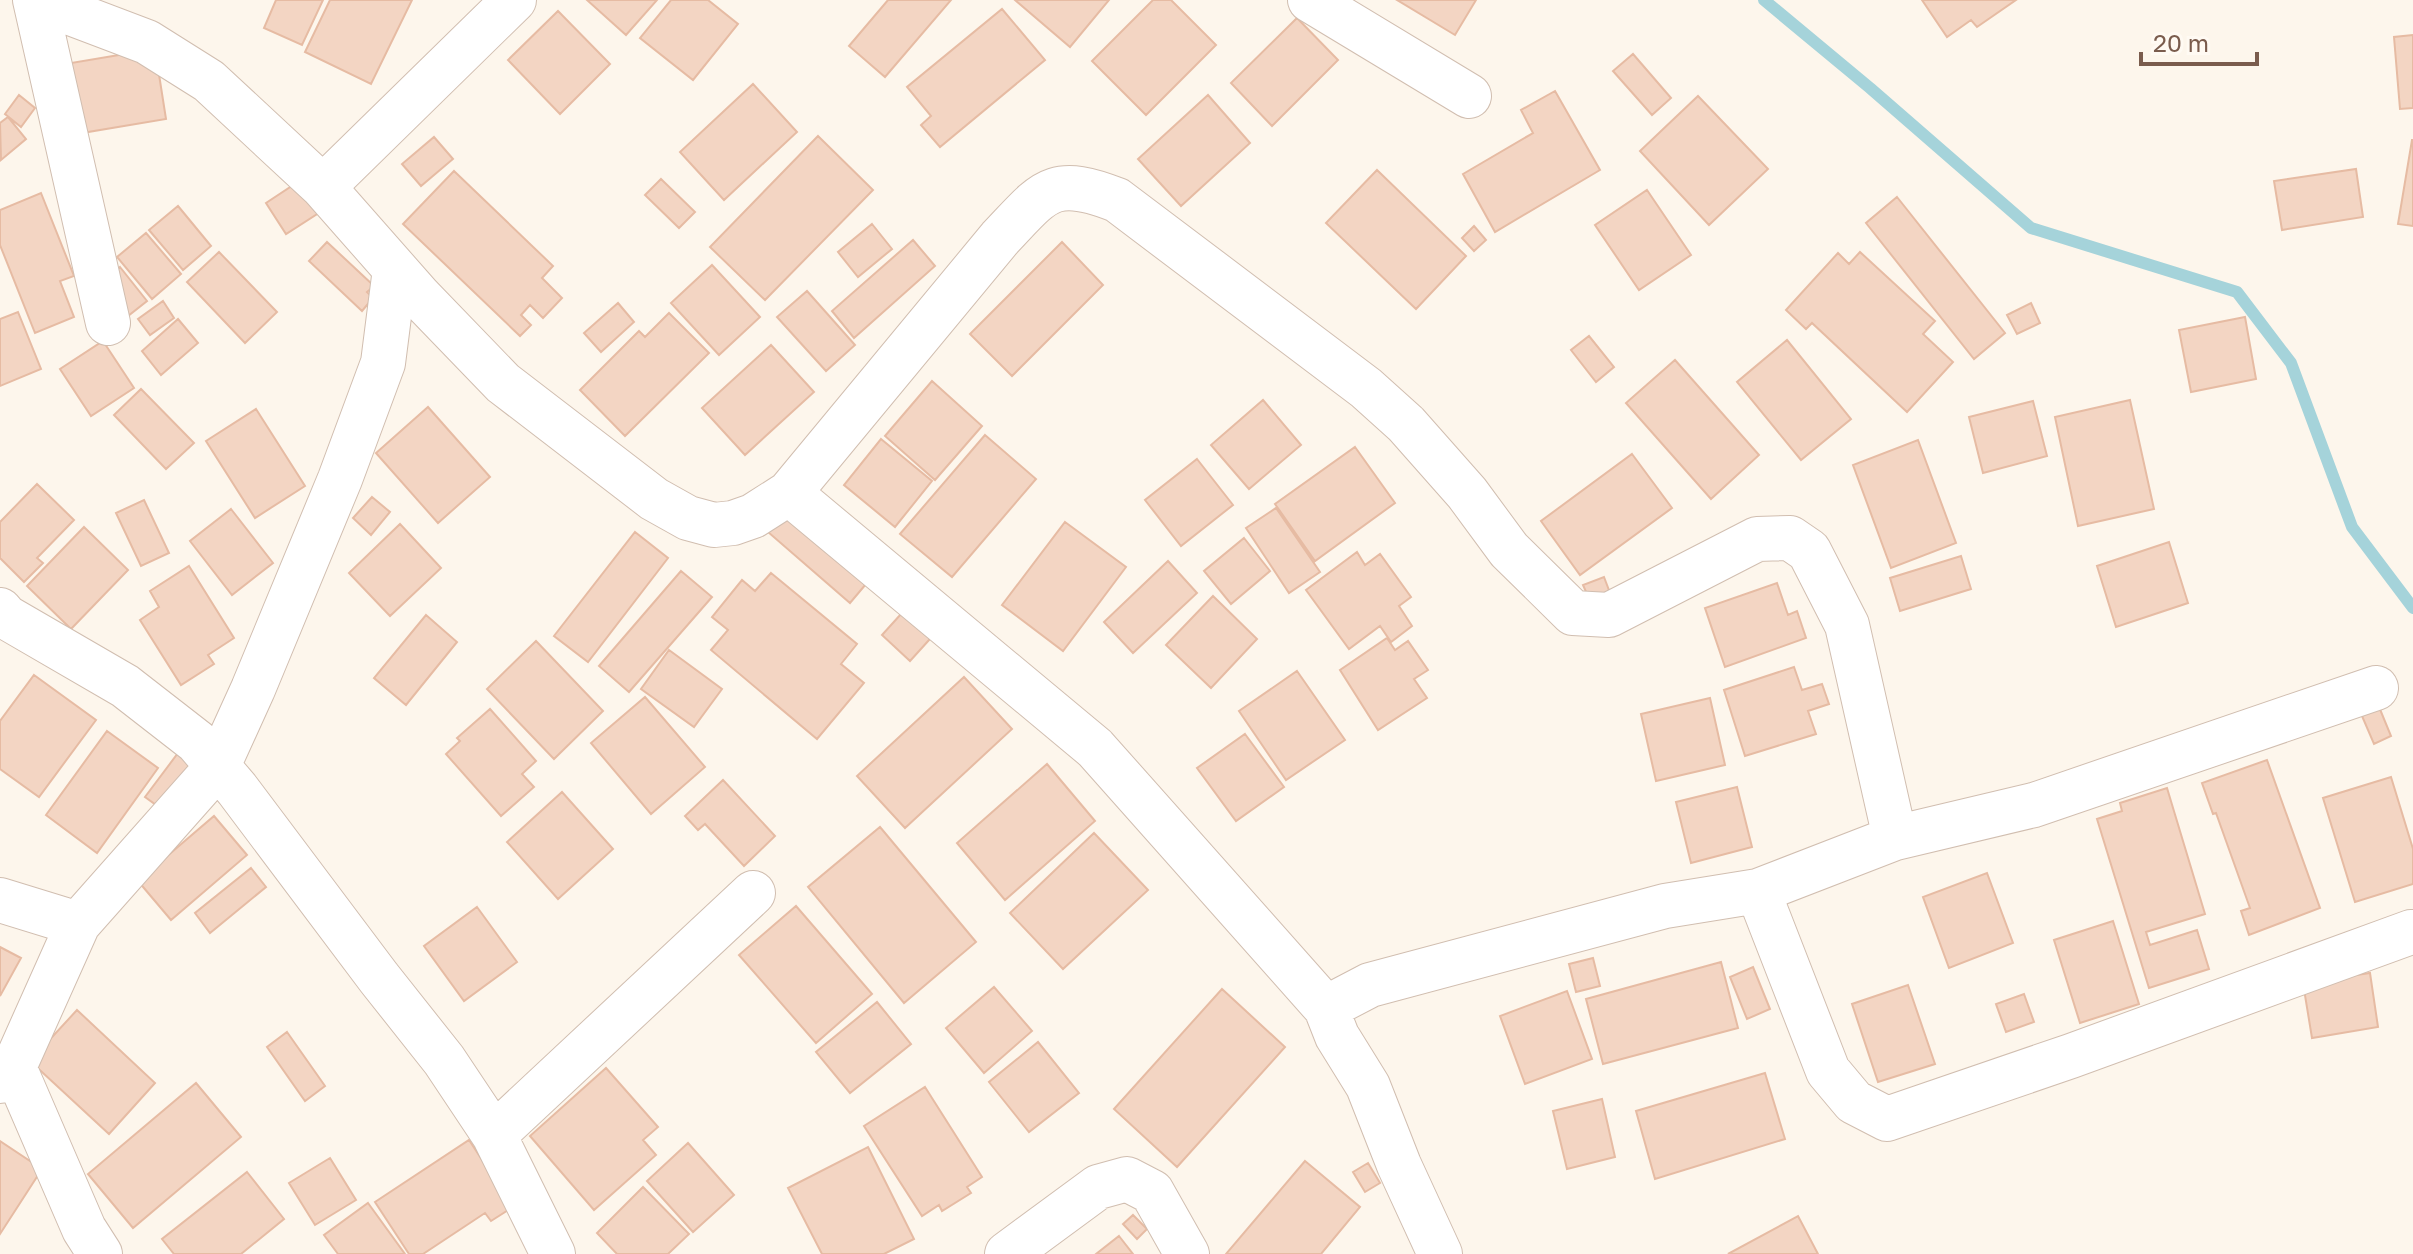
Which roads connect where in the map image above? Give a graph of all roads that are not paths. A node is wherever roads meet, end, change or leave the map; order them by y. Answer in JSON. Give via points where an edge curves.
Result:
{"nodes":[{"id":1,"x":35,"y":0,"type":"edge"},
{"id":2,"x":514,"y":0,"type":"edge"},
{"id":3,"x":1310,"y":0,"type":"edge"},
{"id":4,"x":1469,"y":96,"type":"dead end"},
{"id":5,"x":323,"y":187,"type":"junction"},
{"id":6,"x":395,"y":269,"type":"junction"},
{"id":7,"x":108,"y":323,"type":"dead end"},
{"id":8,"x":789,"y":493,"type":"junction"},
{"id":9,"x":9,"y":626,"type":"edge"},
{"id":10,"x":2376,"y":688,"type":"dead end"},
{"id":11,"x":218,"y":766,"type":"junction"},
{"id":12,"x":1895,"y":838,"type":"junction"},
{"id":13,"x":1758,"y":891,"type":"junction"},
{"id":14,"x":753,"y":893,"type":"dead end"},
{"id":15,"x":0,"y":900,"type":"edge"},
{"id":16,"x":78,"y":924,"type":"junction"},
{"id":17,"x":2411,"y":932,"type":"dead end"},
{"id":18,"x":1326,"y":1008,"type":"junction"},
{"id":19,"x":7,"y":1074,"type":"edge"},
{"id":20,"x":494,"y":1135,"type":"junction"},
{"id":21,"x":100,"y":1254,"type":"edge"},
{"id":22,"x":553,"y":1254,"type":"edge"},
{"id":23,"x":1007,"y":1254,"type":"edge"},
{"id":24,"x":1187,"y":1254,"type":"edge"},
{"id":25,"x":1440,"y":1254,"type":"edge"}],
"edges":[{"from":1,"to":5,"type":"street","via":[[147,42],[209,81]]},
{"from":1,"to":7,"type":"street"},
{"from":2,"to":5,"type":"street"},
{"from":3,"to":4,"type":"street"},
{"from":5,"to":6,"type":"street"},
{"from":6,"to":8,"type":"street","via":[[503,383],[654,499],[714,525],[753,516]]},
{"from":6,"to":11,"type":"street","via":[[383,363],[340,479]]},
{"from":8,"to":12,"type":"street","via":[[1000,238],[1053,189],[1085,188],[1117,200],[1366,388],[1406,424],[1509,550],[1573,613],[1609,615],[1757,539],[1790,538],[1809,551],[1847,625]]},
{"from":8,"to":18,"type":"street","via":[[1095,748]]},
{"from":9,"to":11,"type":"street","via":[[125,686],[197,742]]},
{"from":10,"to":12,"type":"street","via":[[2034,805]]},
{"from":11,"to":16,"type":"street"},
{"from":11,"to":20,"type":"street","via":[[444,1060]]},
{"from":12,"to":13,"type":"street"},
{"from":13,"to":17,"type":"street","via":[[1828,1071],[1854,1102],[1887,1119]]},
{"from":13,"to":18,"type":"street","via":[[1665,906],[1370,985]]},
{"from":14,"to":20,"type":"street"},
{"from":15,"to":16,"type":"street"},
{"from":16,"to":19,"type":"street"},
{"from":18,"to":25,"type":"street","via":[[1368,1086]]},
{"from":19,"to":21,"type":"street"},
{"from":20,"to":22,"type":"street"},
{"from":23,"to":24,"type":"street","via":[[1098,1187],[1127,1179],[1152,1192]]}]}
